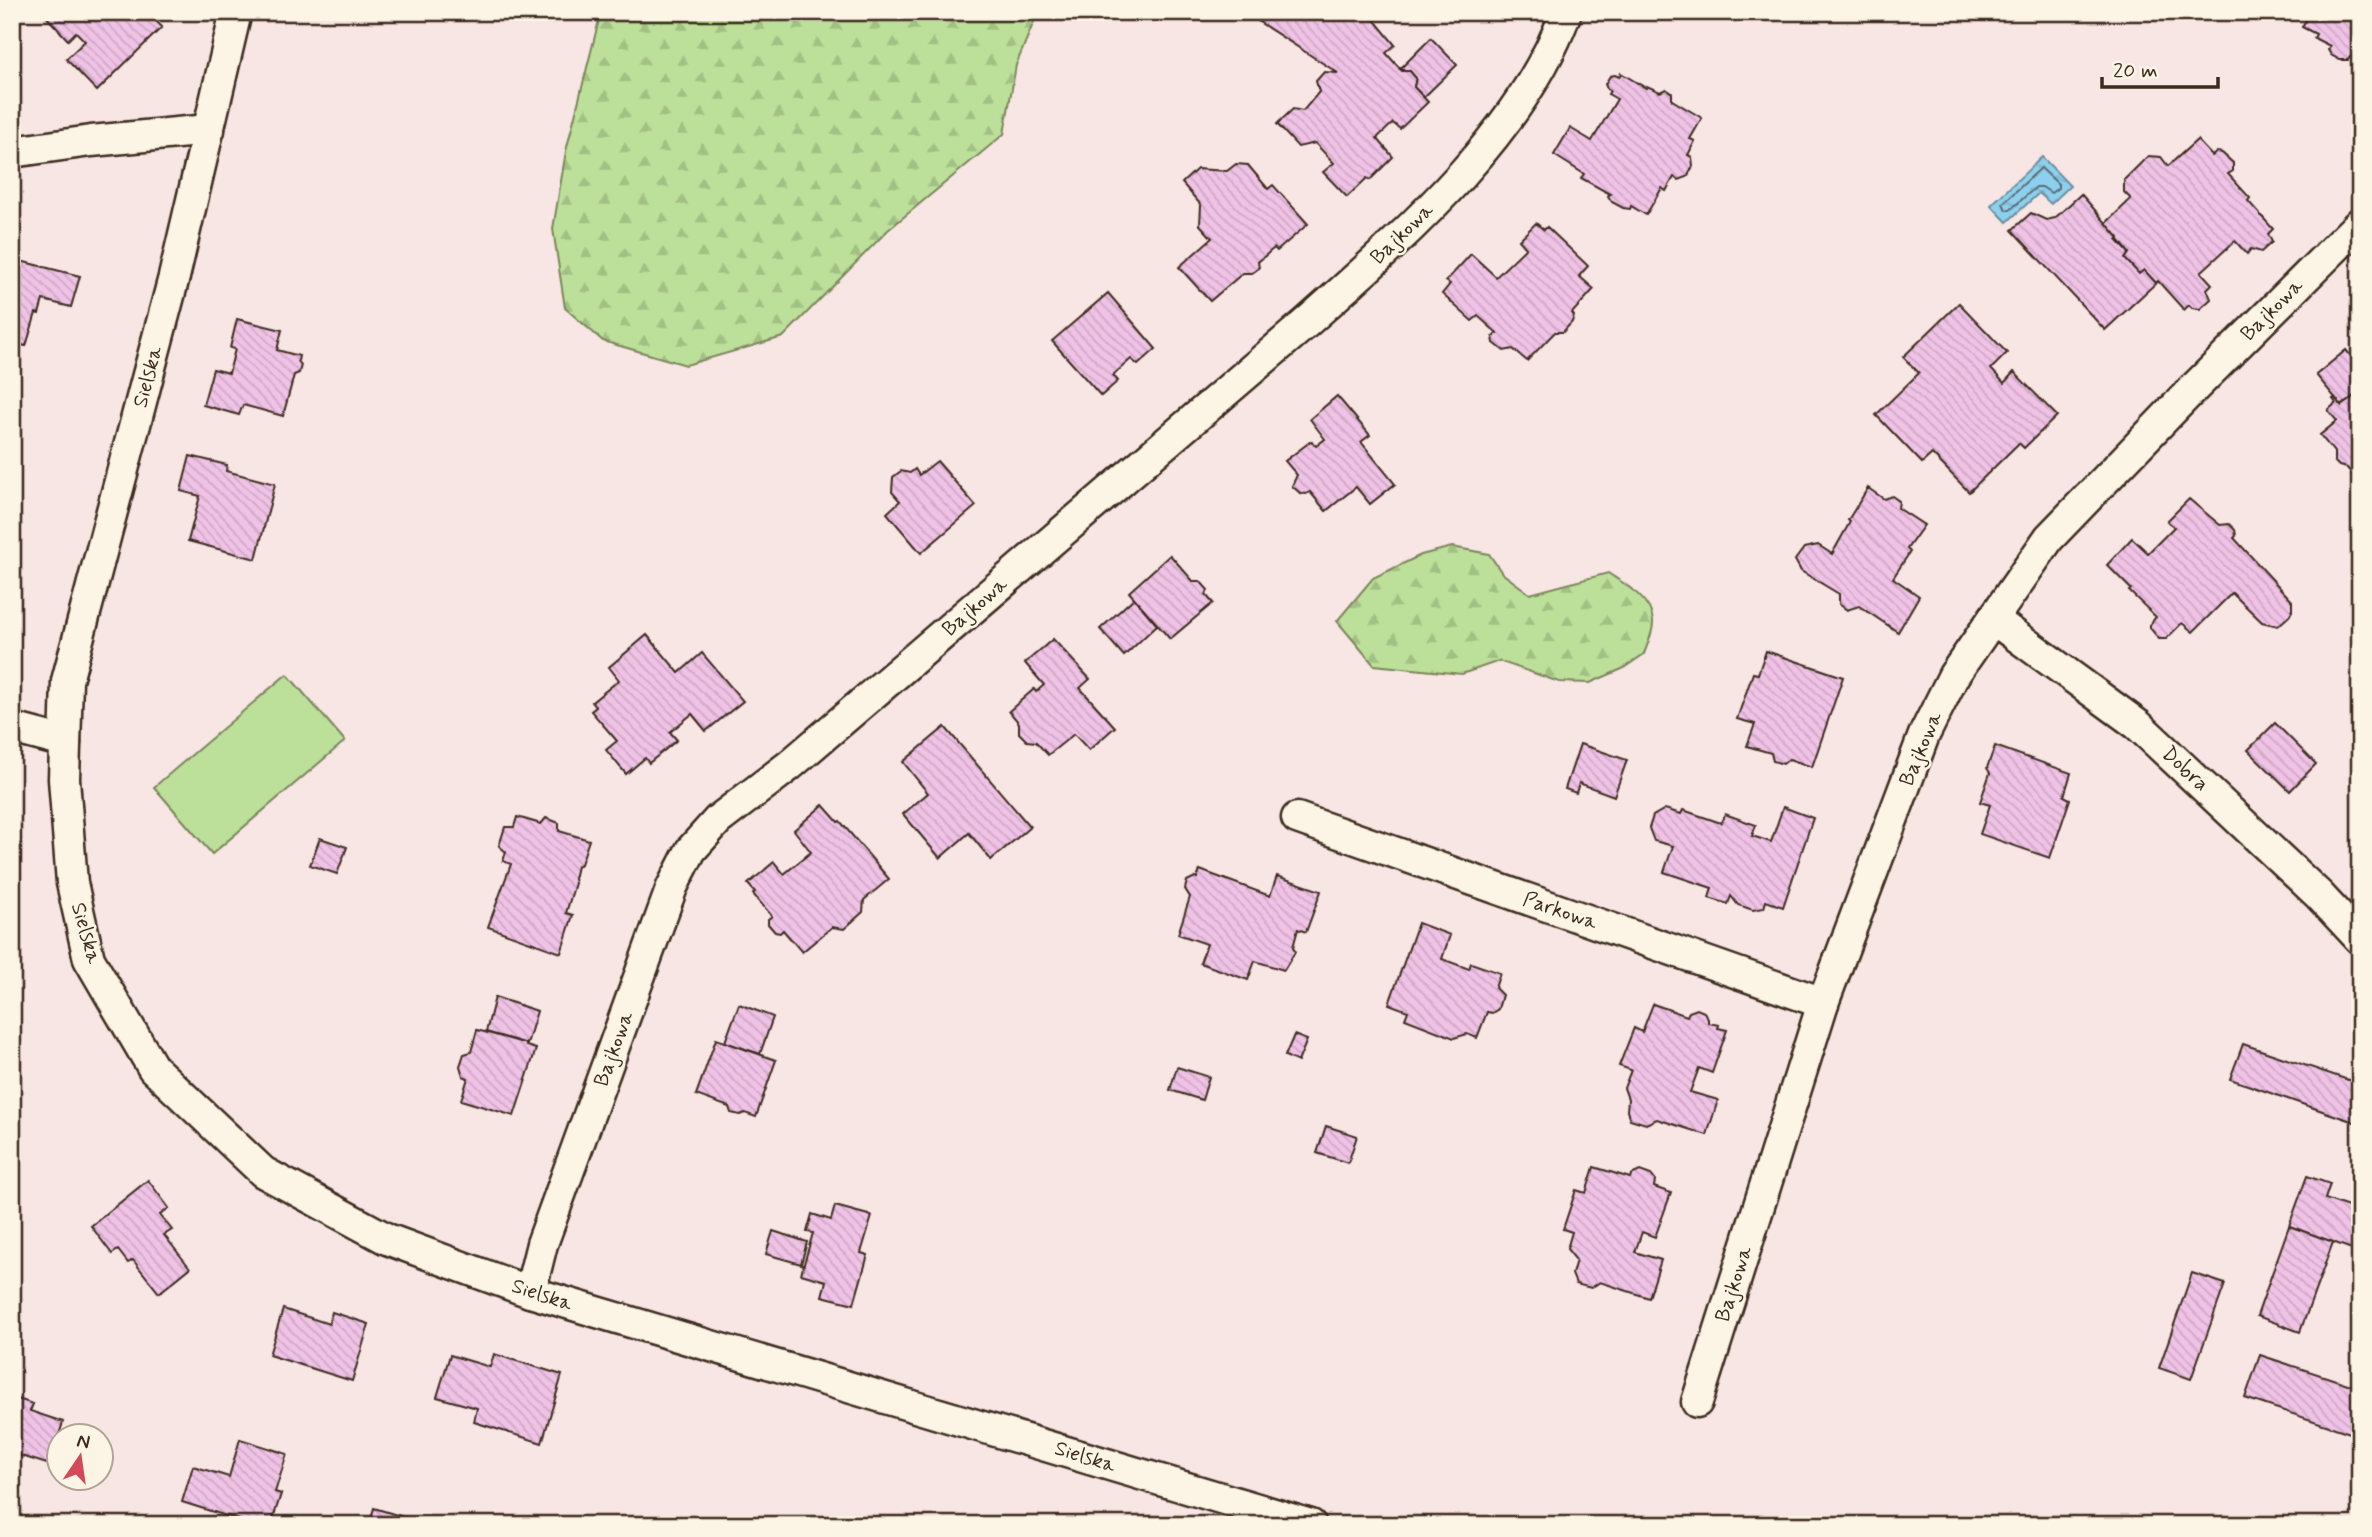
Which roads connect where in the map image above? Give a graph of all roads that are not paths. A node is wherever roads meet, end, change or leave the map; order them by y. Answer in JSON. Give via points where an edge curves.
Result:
{"nodes":[{"id":1,"x":236,"y":12,"type":"edge"},
{"id":2,"x":1566,"y":12,"type":"edge"},
{"id":3,"x":209,"y":130,"type":"junction"},
{"id":4,"x":12,"y":150,"type":"edge"},
{"id":5,"x":2360,"y":223,"type":"edge"},
{"id":6,"x":1993,"y":619,"type":"junction"},
{"id":7,"x":12,"y":728,"type":"edge"},
{"id":8,"x":65,"y":742,"type":"junction"},
{"id":9,"x":1297,"y":818,"type":"dead end"},
{"id":10,"x":2360,"y":939,"type":"edge"},
{"id":11,"x":1823,"y":1003,"type":"junction"},
{"id":12,"x":530,"y":1292,"type":"junction"},
{"id":13,"x":1697,"y":1402,"type":"dead end"},
{"id":14,"x":1311,"y":1525,"type":"edge"}],
"edges":[{"from":1,"to":3,"type":"street","name":"Sielska"},
{"from":2,"to":12,"type":"street","name":"Bajkowa","via":[[1535,80],[1498,130],[1454,184],[1381,255],[800,756],[718,820],[691,850],[672,887],[542,1244]]},
{"from":3,"to":4,"type":"street"},
{"from":3,"to":8,"type":"street","name":"Sielska","via":[[67,681]]},
{"from":5,"to":6,"type":"street","name":"Bajkowa","via":[[2049,538]]},
{"from":6,"to":10,"type":"street","name":"Dobra","via":[[2138,724]]},
{"from":6,"to":11,"type":"street","name":"Bajkowa","via":[[1954,675],[1924,734]]},
{"from":7,"to":8,"type":"street"},
{"from":8,"to":12,"type":"street","name":"Sielska","via":[[72,883],[89,959],[153,1068],[262,1172],[387,1239]]},
{"from":9,"to":11,"type":"street","name":"Parkowa"},
{"from":11,"to":13,"type":"street","name":"Bajkowa"},
{"from":12,"to":14,"type":"street","name":"Sielska"}]}
